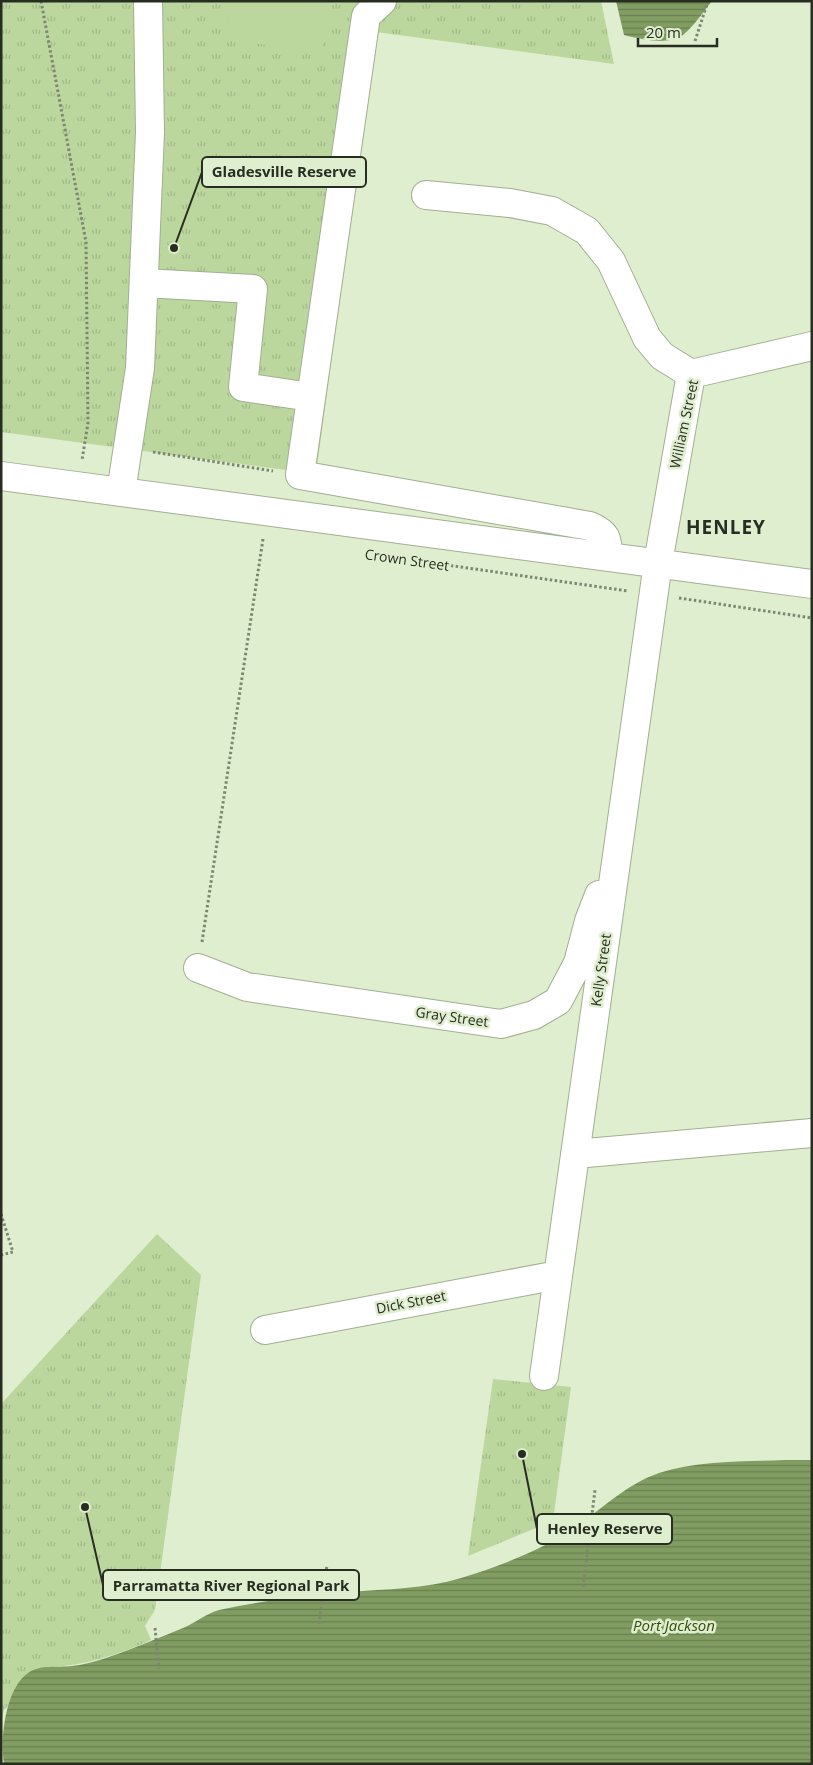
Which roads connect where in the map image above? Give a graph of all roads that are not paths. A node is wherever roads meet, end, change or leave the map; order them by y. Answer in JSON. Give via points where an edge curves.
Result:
{"nodes":[{"id":1,"x":148,"y":1,"type":"edge"},
{"id":2,"x":382,"y":1,"type":"edge"},
{"id":3,"x":426,"y":195,"type":"dead end"},
{"id":4,"x":144,"y":283,"type":"junction"},
{"id":5,"x":812,"y":346,"type":"edge"},
{"id":6,"x":691,"y":374,"type":"junction"},
{"id":7,"x":311,"y":397,"type":"junction"},
{"id":8,"x":1,"y":476,"type":"edge"},
{"id":9,"x":120,"y":492,"type":"junction"},
{"id":10,"x":608,"y":557,"type":"junction"},
{"id":11,"x":658,"y":563,"type":"junction"},
{"id":12,"x":812,"y":584,"type":"edge"},
{"id":13,"x":620,"y":835,"type":"junction"},
{"id":14,"x":198,"y":968,"type":"road end"},
{"id":15,"x":812,"y":1133,"type":"edge"},
{"id":16,"x":574,"y":1154,"type":"junction"},
{"id":17,"x":558,"y":1275,"type":"junction"},
{"id":18,"x":265,"y":1330,"type":"dead end"},
{"id":19,"x":544,"y":1376,"type":"dead end"}],
"edges":[{"from":1,"to":4,"type":"street","via":[[150,132]]},
{"from":2,"to":7,"type":"street","via":[[366,16]]},
{"from":3,"to":6,"type":"street","via":[[510,203],[552,211],[587,231],[611,261],[647,338],[662,356]]},
{"from":4,"to":7,"type":"street","via":[[253,289],[243,387]]},
{"from":4,"to":9,"type":"street","via":[[140,368]]},
{"from":5,"to":6,"type":"street","name":"William Street"},
{"from":6,"to":11,"type":"street","name":"William Street"},
{"from":7,"to":10,"type":"street","via":[[300,475],[590,526],[607,538]]},
{"from":8,"to":9,"type":"street"},
{"from":9,"to":10,"type":"street"},
{"from":10,"to":11,"type":"street"},
{"from":11,"to":12,"type":"street"},
{"from":11,"to":13,"type":"street","name":"Kelly Street"},
{"from":13,"to":14,"type":"street","name":"Gray Street","via":[[589,921],[578,963],[558,1001],[534,1015],[501,1024],[247,987]]},
{"from":13,"to":16,"type":"street","name":"Kelly Street"},
{"from":15,"to":16,"type":"street"},
{"from":16,"to":17,"type":"street","name":"Kelly Street"},
{"from":17,"to":18,"type":"street","name":"Dick Street"},
{"from":17,"to":19,"type":"street","name":"Kelly Street"}]}
